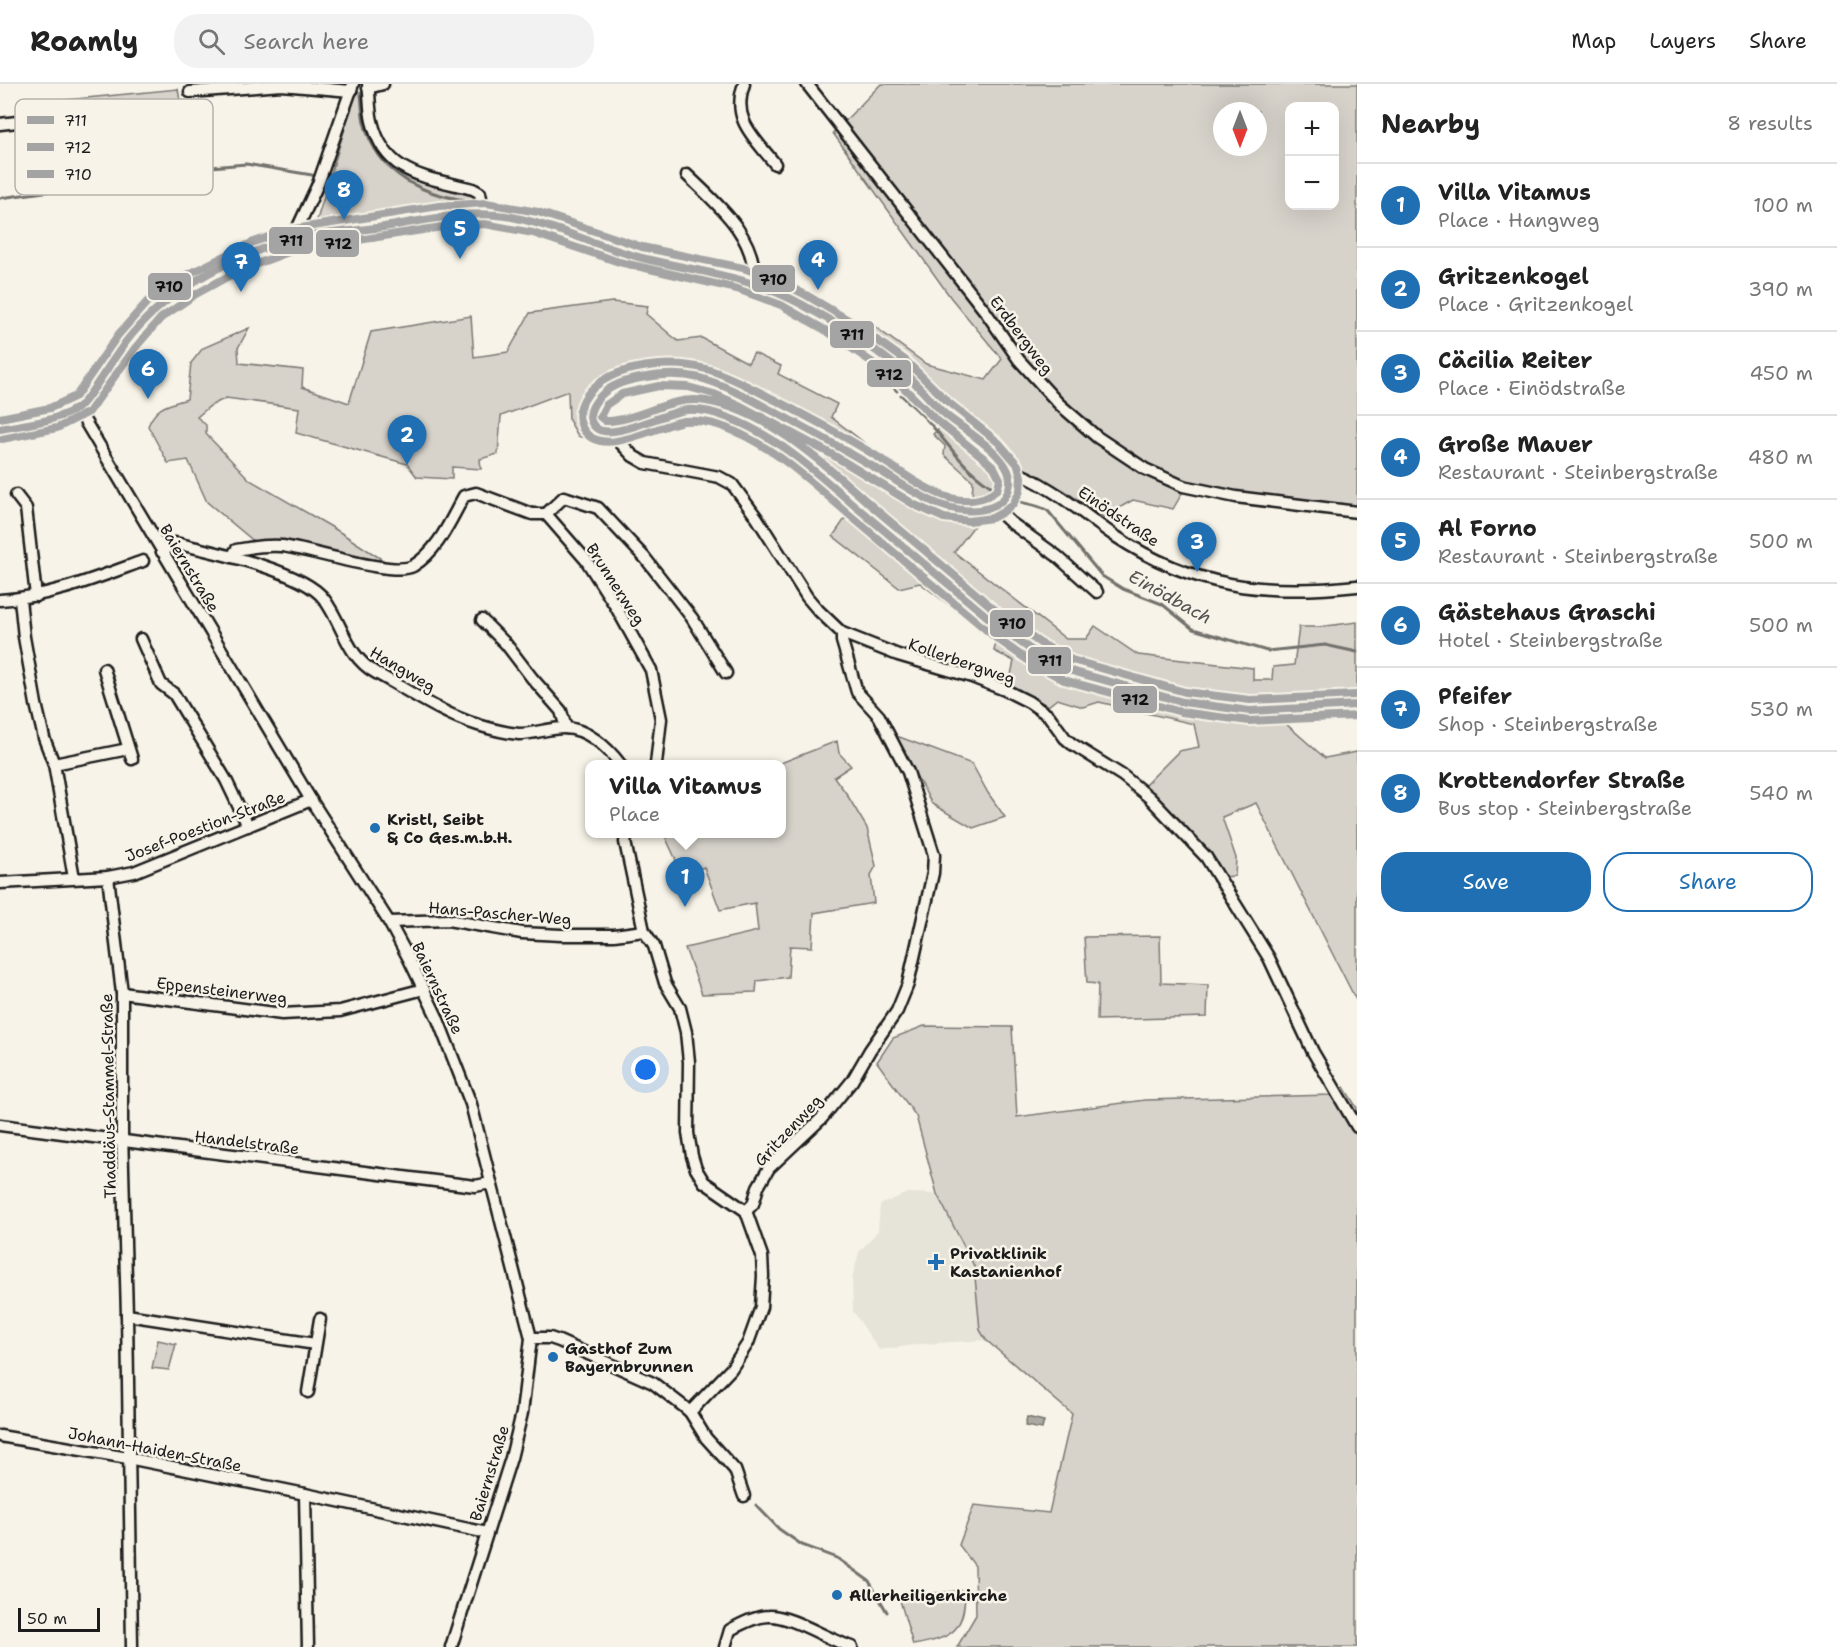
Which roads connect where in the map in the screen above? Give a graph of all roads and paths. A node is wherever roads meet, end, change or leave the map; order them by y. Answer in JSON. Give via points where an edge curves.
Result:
{"nodes":[{"id":1,"x":383,"y":84,"type":"edge"},
{"id":2,"x":744,"y":84,"type":"edge"},
{"id":3,"x":807,"y":84,"type":"edge"},
{"id":4,"x":368,"y":86,"type":"edge"},
{"id":5,"x":352,"y":88,"type":"edge"},
{"id":6,"x":190,"y":92,"type":"dead end"},
{"id":7,"x":15,"y":122,"type":"edge"},
{"id":8,"x":0,"y":124,"type":"edge"},
{"id":9,"x":775,"y":164,"type":"dead end"},
{"id":10,"x":687,"y":175,"type":"dead end"},
{"id":11,"x":483,"y":202,"type":"junction"},
{"id":12,"x":292,"y":240,"type":"junction"},
{"id":13,"x":754,"y":282,"type":"junction"},
{"id":14,"x":77,"y":408,"type":"junction"},
{"id":15,"x":0,"y":429,"type":"edge"},
{"id":16,"x":611,"y":433,"type":"junction"},
{"id":17,"x":1011,"y":476,"type":"junction"},
{"id":18,"x":16,"y":495,"type":"dead end"},
{"id":19,"x":997,"y":503,"type":"junction"},
{"id":20,"x":1357,"y":512,"type":"edge"},
{"id":21,"x":546,"y":514,"type":"junction"},
{"id":22,"x":162,"y":552,"type":"junction"},
{"id":23,"x":232,"y":557,"type":"junction"},
{"id":24,"x":143,"y":561,"type":"dead end"},
{"id":25,"x":1357,"y":586,"type":"edge"},
{"id":26,"x":1097,"y":592,"type":"dead end"},
{"id":27,"x":36,"y":596,"type":"junction"},
{"id":28,"x":20,"y":599,"type":"junction"},
{"id":29,"x":0,"y":600,"type":"edge"},
{"id":30,"x":482,"y":620,"type":"dead end"},
{"id":31,"x":842,"y":633,"type":"junction"},
{"id":32,"x":141,"y":639,"type":"dead end"},
{"id":33,"x":104,"y":669,"type":"dead end"},
{"id":34,"x":726,"y":673,"type":"dead end"},
{"id":35,"x":1357,"y":705,"type":"edge"},
{"id":36,"x":566,"y":728,"type":"junction"},
{"id":37,"x":617,"y":760,"type":"edge"},
{"id":38,"x":657,"y":760,"type":"edge"},
{"id":39,"x":54,"y":764,"type":"junction"},
{"id":40,"x":311,"y":800,"type":"junction"},
{"id":41,"x":248,"y":826,"type":"junction"},
{"id":42,"x":626,"y":838,"type":"edge"},
{"id":43,"x":108,"y":877,"type":"junction"},
{"id":44,"x":74,"y":878,"type":"junction"},
{"id":45,"x":0,"y":883,"type":"edge"},
{"id":46,"x":388,"y":921,"type":"junction"},
{"id":47,"x":644,"y":931,"type":"junction"},
{"id":48,"x":424,"y":989,"type":"junction"},
{"id":49,"x":122,"y":993,"type":"junction"},
{"id":50,"x":0,"y":1125,"type":"edge"},
{"id":51,"x":1357,"y":1126,"type":"edge"},
{"id":52,"x":123,"y":1140,"type":"junction"},
{"id":53,"x":491,"y":1183,"type":"junction"},
{"id":54,"x":746,"y":1211,"type":"junction"},
{"id":55,"x":127,"y":1315,"type":"junction"},
{"id":56,"x":320,"y":1318,"type":"dead end"},
{"id":57,"x":531,"y":1338,"type":"junction"},
{"id":58,"x":315,"y":1344,"type":"junction"},
{"id":59,"x":308,"y":1392,"type":"dead end"},
{"id":60,"x":690,"y":1412,"type":"junction"},
{"id":61,"x":0,"y":1436,"type":"edge"},
{"id":62,"x":128,"y":1458,"type":"junction"},
{"id":63,"x":305,"y":1494,"type":"junction"},
{"id":64,"x":744,"y":1496,"type":"dead end"},
{"id":65,"x":487,"y":1533,"type":"junction"},
{"id":66,"x":132,"y":1647,"type":"edge"},
{"id":67,"x":308,"y":1647,"type":"edge"},
{"id":68,"x":451,"y":1647,"type":"edge"},
{"id":69,"x":724,"y":1647,"type":"edge"},
{"id":70,"x":852,"y":1647,"type":"edge"}],
"edges":[{"from":1,"to":4,"type":"street"},
{"from":2,"to":9,"type":"street","via":[[740,116]]},
{"from":3,"to":20,"type":"street","name":"Erdbergweg","via":[[985,310],[1019,360],[1059,404],[1097,437],[1146,469],[1183,486],[1236,497]]},
{"from":4,"to":11,"type":"street","via":[[375,134],[395,163],[412,173],[473,189]]},
{"from":5,"to":6,"type":"street","via":[[281,85]]},
{"from":5,"to":12,"type":"street","via":[[320,180]]},
{"from":7,"to":8,"type":"street"},
{"from":10,"to":13,"type":"street","via":[[727,214],[744,239],[753,262]]},
{"from":11,"to":12,"type":"main road"},
{"from":11,"to":13,"type":"main road","via":[[506,216],[544,225],[593,244]]},
{"from":12,"to":14,"type":"main road","via":[[243,258],[161,305],[142,322]]},
{"from":13,"to":17,"type":"main road","via":[[832,320],[900,369],[1001,459]]},
{"from":14,"to":15,"type":"main road"},
{"from":14,"to":22,"type":"street","name":"Baiernstraße"},
{"from":16,"to":19,"type":"main road","via":[[598,430],[591,419],[593,404],[606,390],[634,379],[663,375],[696,377],[736,392],[838,445],[944,507],[975,512]]},
{"from":16,"to":31,"type":"street","name":"Kollerbergweg","via":[[645,463],[719,477],[732,484],[807,597]]},
{"from":16,"to":35,"type":"main road","via":[[686,410],[727,417],[750,428],[809,467],[1002,630],[1068,670],[1158,696],[1224,709]]},
{"from":17,"to":19,"type":"main road","via":[[1008,493]]},
{"from":17,"to":25,"type":"street","name":"Einödstraße","via":[[1065,497],[1115,536],[1192,574],[1272,591]]},
{"from":18,"to":27,"type":"street","via":[[26,508]]},
{"from":19,"to":26,"type":"street","via":[[1010,522]]},
{"from":21,"to":23,"type":"street","via":[[532,514],[476,493],[464,496],[436,545],[412,566],[401,569],[280,546],[236,550]]},
{"from":21,"to":34,"type":"street","name":"Brunnerweg","via":[[564,497],[598,508],[645,558],[692,618]]},
{"from":21,"to":38,"type":"street","name":"Brunnerweg","via":[[586,560],[651,670],[661,719]]},
{"from":22,"to":23,"type":"street","name":"Hangweg","via":[[175,543]]},
{"from":22,"to":40,"type":"street","name":"Baiernstraße"},
{"from":23,"to":36,"type":"street","name":"Hangweg","via":[[315,588],[366,668],[453,715],[518,734]]},
{"from":24,"to":27,"type":"street"},
{"from":27,"to":28,"type":"street"},
{"from":28,"to":29,"type":"street"},
{"from":28,"to":39,"type":"street","via":[[36,704]]},
{"from":30,"to":36,"type":"street","via":[[561,711]]},
{"from":31,"to":51,"type":"street","name":"Kollerbergweg","via":[[898,655],[972,676],[1029,702],[1049,716],[1072,744],[1149,796],[1206,856],[1269,958],[1313,1052]]},
{"from":31,"to":54,"type":"street","name":"Gritzenweg","via":[[857,692],[879,716],[908,772],[934,855],[933,873],[908,984],[897,1011],[852,1081],[822,1118],[769,1168]]},
{"from":32,"to":41,"type":"street","via":[[161,684],[174,694],[226,780]]},
{"from":33,"to":39,"type":"street","via":[[130,754]]},
{"from":36,"to":37,"type":"street","name":"Hangweg","via":[[596,740]]},
{"from":39,"to":44,"type":"street"},
{"from":40,"to":41,"type":"street","name":"Josef-Poestion-Straße"},
{"from":40,"to":46,"type":"street","name":"Baiernstraße"},
{"from":41,"to":43,"type":"street","name":"Josef-Poestion-Straße","via":[[134,872]]},
{"from":42,"to":47,"type":"street"},
{"from":43,"to":44,"type":"street","name":"Josef-Poestion-Straße"},
{"from":43,"to":49,"type":"street","name":"Thaddäus-Stammel-Straße"},
{"from":44,"to":45,"type":"street","name":"Josef-Poestion-Straße"},
{"from":46,"to":47,"type":"street","name":"Hans-Pascher-Weg","via":[[448,920],[522,933],[561,935]]},
{"from":46,"to":48,"type":"street","name":"Baiernstraße"},
{"from":47,"to":54,"type":"street","via":[[654,945],[686,1032],[688,1133],[696,1169],[712,1189]]},
{"from":48,"to":49,"type":"street","name":"Eppensteinerweg","via":[[340,1011],[282,1014]]},
{"from":48,"to":53,"type":"street","name":"Baiernstraße","via":[[471,1104]]},
{"from":49,"to":52,"type":"street","name":"Thaddäus-Stammel-Straße"},
{"from":50,"to":52,"type":"street","name":"Handelstraße"},
{"from":52,"to":53,"type":"street","name":"Handelstraße","via":[[475,1186]]},
{"from":52,"to":55,"type":"street","name":"Thaddäus-Stammel-Straße"},
{"from":53,"to":57,"type":"street","name":"Baiernstraße"},
{"from":54,"to":60,"type":"street","via":[[762,1256],[761,1307],[748,1343],[737,1360]]},
{"from":55,"to":58,"type":"street"},
{"from":55,"to":62,"type":"street","name":"Thaddäus-Stammel-Straße"},
{"from":56,"to":58,"type":"street"},
{"from":57,"to":60,"type":"street","via":[[559,1341],[653,1383]]},
{"from":57,"to":65,"type":"street","name":"Baiernstraße","via":[[522,1413]]},
{"from":58,"to":59,"type":"street"},
{"from":60,"to":64,"type":"street","via":[[706,1438],[735,1470]]},
{"from":61,"to":62,"type":"street","name":"Johann-Haiden-Straße"},
{"from":62,"to":63,"type":"street","name":"Johann-Haiden-Straße"},
{"from":62,"to":66,"type":"street","name":"Thaddäus-Stammel-Straße"},
{"from":63,"to":65,"type":"street","name":"Johann-Haiden-Straße"},
{"from":63,"to":67,"type":"street"},
{"from":65,"to":68,"type":"street","name":"Baiernstraße"},
{"from":69,"to":70,"type":"street","via":[[730,1630],[769,1616],[806,1626]]}]}
